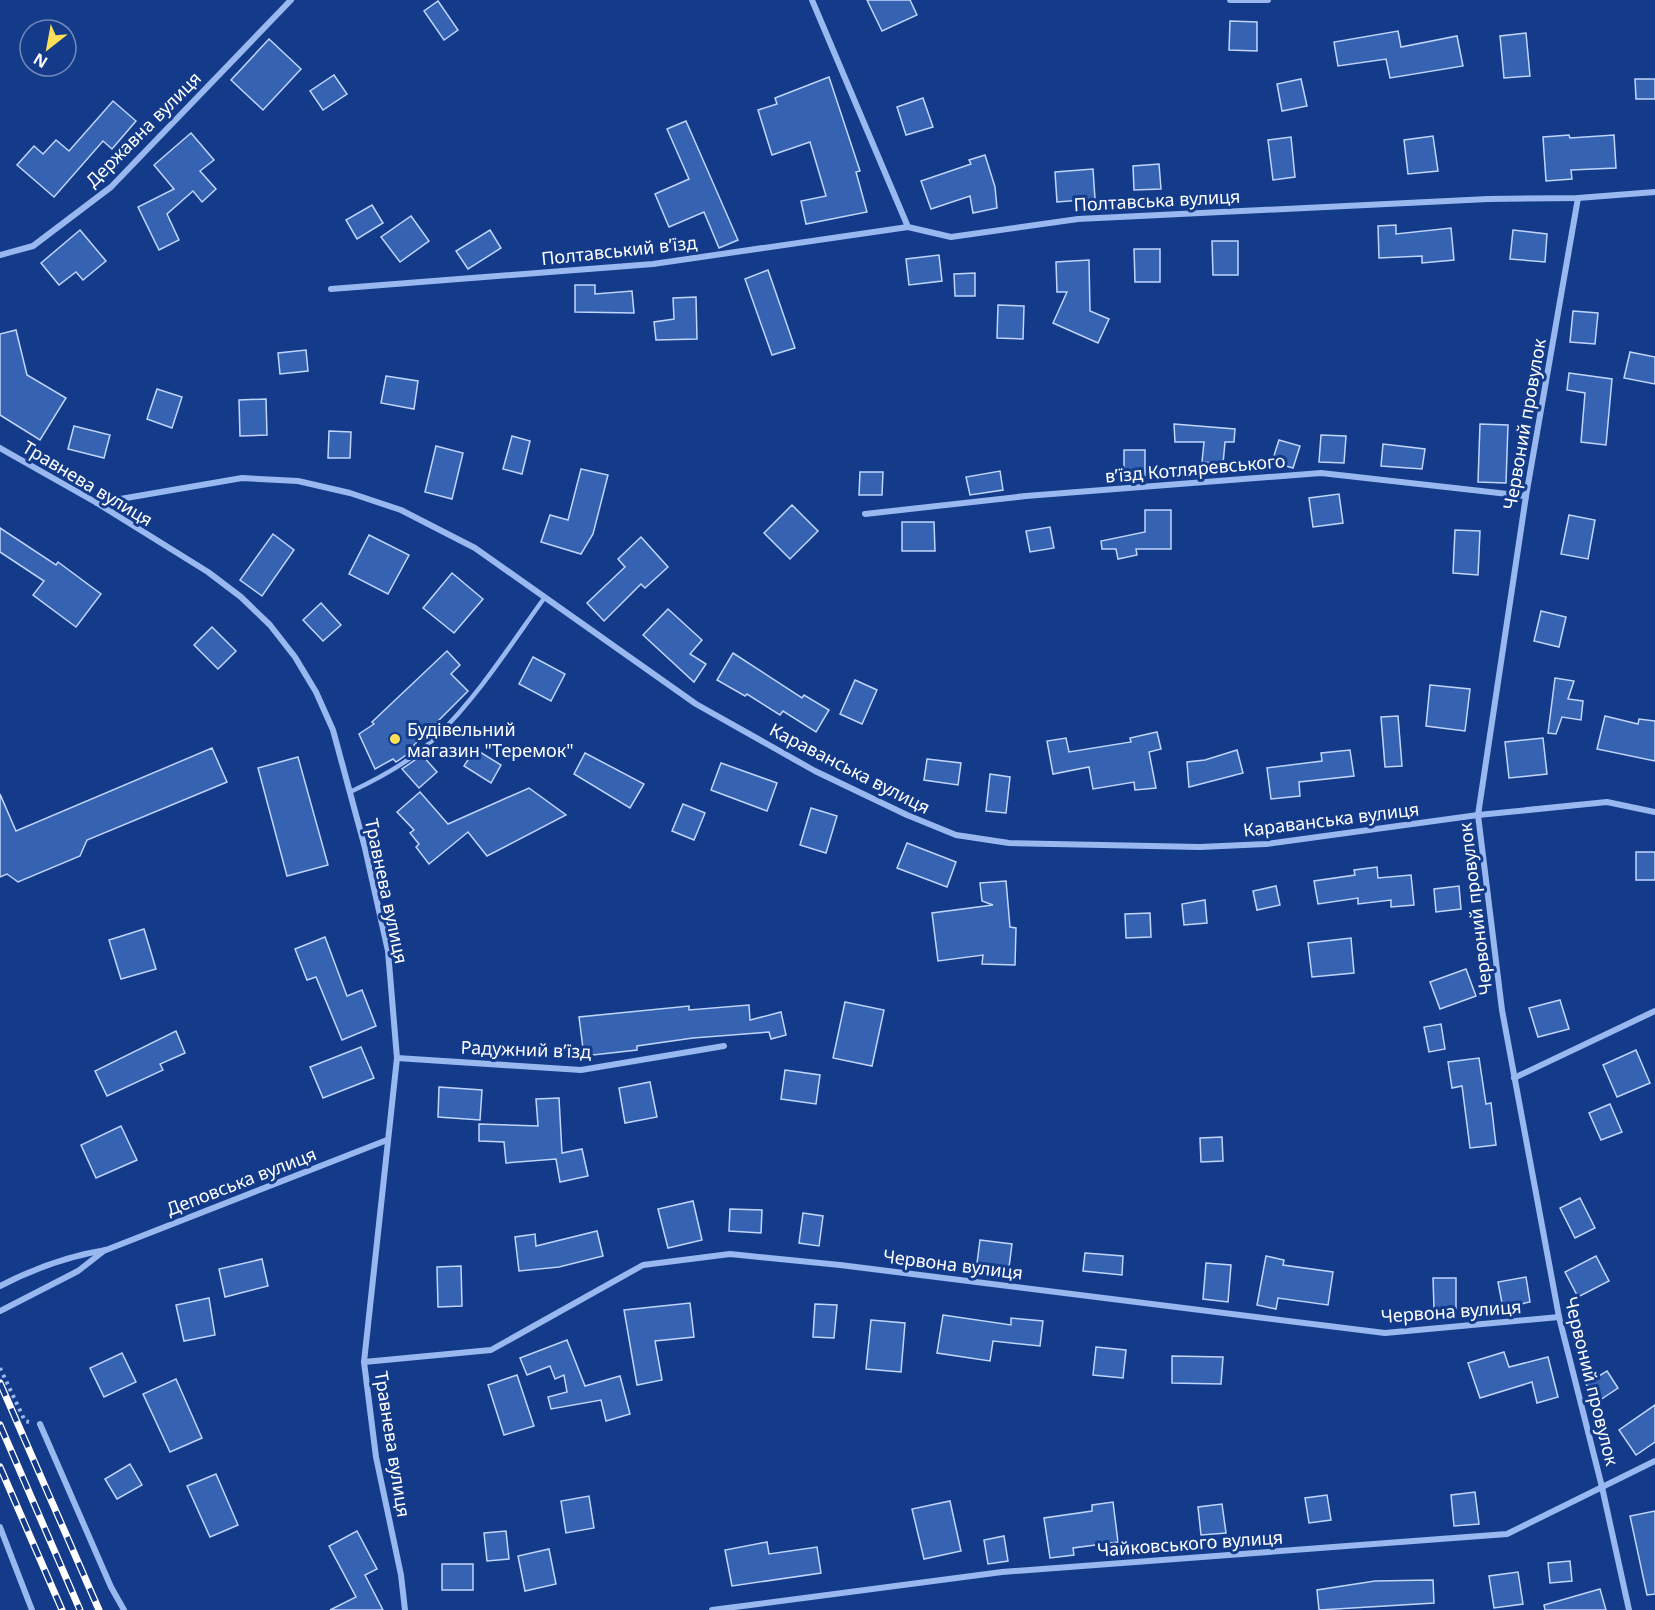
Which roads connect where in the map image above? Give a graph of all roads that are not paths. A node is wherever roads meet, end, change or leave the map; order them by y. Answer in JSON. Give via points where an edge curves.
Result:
{"nodes":[{"id":1,"x":291,"y":0,"type":"edge"},
{"id":2,"x":812,"y":0,"type":"edge"},
{"id":3,"x":1230,"y":0,"type":"edge"},
{"id":4,"x":1268,"y":0,"type":"edge"},
{"id":5,"x":1655,"y":192,"type":"edge"},
{"id":6,"x":1578,"y":198,"type":"junction"},
{"id":7,"x":908,"y":227,"type":"junction"},
{"id":8,"x":0,"y":255,"type":"edge"},
{"id":9,"x":331,"y":289,"type":"dead end"},
{"id":10,"x":0,"y":448,"type":"edge"},
{"id":11,"x":1526,"y":496,"type":"junction"},
{"id":12,"x":97,"y":503,"type":"junction"},
{"id":13,"x":866,"y":514,"type":"dead end"},
{"id":14,"x":545,"y":597,"type":"junction"},
{"id":15,"x":350,"y":792,"type":"junction"},
{"id":16,"x":1655,"y":812,"type":"edge"},
{"id":17,"x":1478,"y":815,"type":"junction"},
{"id":18,"x":1655,"y":1011,"type":"edge"},
{"id":19,"x":724,"y":1046,"type":"dead end"},
{"id":20,"x":397,"y":1058,"type":"junction"},
{"id":21,"x":1514,"y":1078,"type":"junction"},
{"id":22,"x":387,"y":1140,"type":"junction"},
{"id":23,"x":106,"y":1250,"type":"junction"},
{"id":24,"x":0,"y":1286,"type":"edge"},
{"id":25,"x":0,"y":1311,"type":"edge"},
{"id":26,"x":1559,"y":1317,"type":"junction"},
{"id":27,"x":364,"y":1362,"type":"junction"},
{"id":28,"x":40,"y":1424,"type":"road end"},
{"id":29,"x":1655,"y":1461,"type":"edge"},
{"id":30,"x":1602,"y":1487,"type":"junction"},
{"id":31,"x":0,"y":1527,"type":"edge"},
{"id":32,"x":32,"y":1610,"type":"edge"},
{"id":33,"x":124,"y":1610,"type":"edge"},
{"id":34,"x":405,"y":1610,"type":"edge"},
{"id":35,"x":712,"y":1610,"type":"edge"},
{"id":36,"x":1629,"y":1610,"type":"edge"}],
"edges":[{"from":1,"to":8,"type":"street","name":"Державна вулиця","via":[[111,187],[33,246]]},
{"from":2,"to":7,"type":"street"},
{"from":3,"to":4,"type":"street"},
{"from":5,"to":6,"type":"street","name":"Полтавська вулиця"},
{"from":6,"to":7,"type":"street","name":"Полтавська вулиця","via":[[1078,219],[951,237]]},
{"from":6,"to":11,"type":"street","name":"Червоний провулок"},
{"from":7,"to":9,"type":"street","name":"Полтавський в’їзд","via":[[653,264]]},
{"from":10,"to":12,"type":"street","name":"Травнева вулиця"},
{"from":11,"to":13,"type":"street","name":"в’їзд Котляревського","via":[[1321,473],[1026,496]]},
{"from":11,"to":17,"type":"street","name":"Червоний провулок"},
{"from":12,"to":14,"type":"street","name":"Караванська вулиця","via":[[242,478],[298,481],[400,510],[475,548]]},
{"from":12,"to":15,"type":"street","name":"Травнева вулиця","via":[[208,572],[270,625],[316,692],[333,729]]},
{"from":14,"to":15,"type":"lane","via":[[481,687],[437,736],[374,781]]},
{"from":14,"to":17,"type":"street","name":"Караванська вулиця","via":[[696,704],[815,771],[956,835],[1009,843],[1200,847],[1266,844]]},
{"from":15,"to":20,"type":"street","name":"Травнева вулиця","via":[[388,951]]},
{"from":16,"to":17,"type":"street","name":"Караванська вулиця","via":[[1607,802]]},
{"from":17,"to":21,"type":"street","name":"Червоний провулок"},
{"from":18,"to":21,"type":"street"},
{"from":19,"to":20,"type":"street","name":"Радужний в’їзд","via":[[581,1070]]},
{"from":20,"to":22,"type":"street","name":"Травнева вулиця"},
{"from":21,"to":26,"type":"street","name":"Червоний провулок"},
{"from":22,"to":23,"type":"street","name":"Деповська вулиця"},
{"from":22,"to":27,"type":"street","name":"Травнева вулиця"},
{"from":23,"to":24,"type":"street","name":"Деповська вулиця","via":[[73,1255]]},
{"from":23,"to":25,"type":"street","name":"Деповська вулиця","via":[[78,1271]]},
{"from":26,"to":27,"type":"street","name":"Червона вулиця","via":[[1385,1334],[730,1254],[643,1265],[491,1350]]},
{"from":26,"to":30,"type":"street","name":"Червоний провулок"},
{"from":27,"to":34,"type":"street","name":"Травнева вулиця","via":[[376,1457]]},
{"from":28,"to":33,"type":"street"},
{"from":29,"to":30,"type":"street","name":"Чайковського вулиця"},
{"from":30,"to":35,"type":"street","name":"Чайковського вулиця","via":[[1506,1534],[1002,1572]]},
{"from":30,"to":36,"type":"street","name":"Червоний провулок"},
{"from":31,"to":32,"type":"street"}]}
